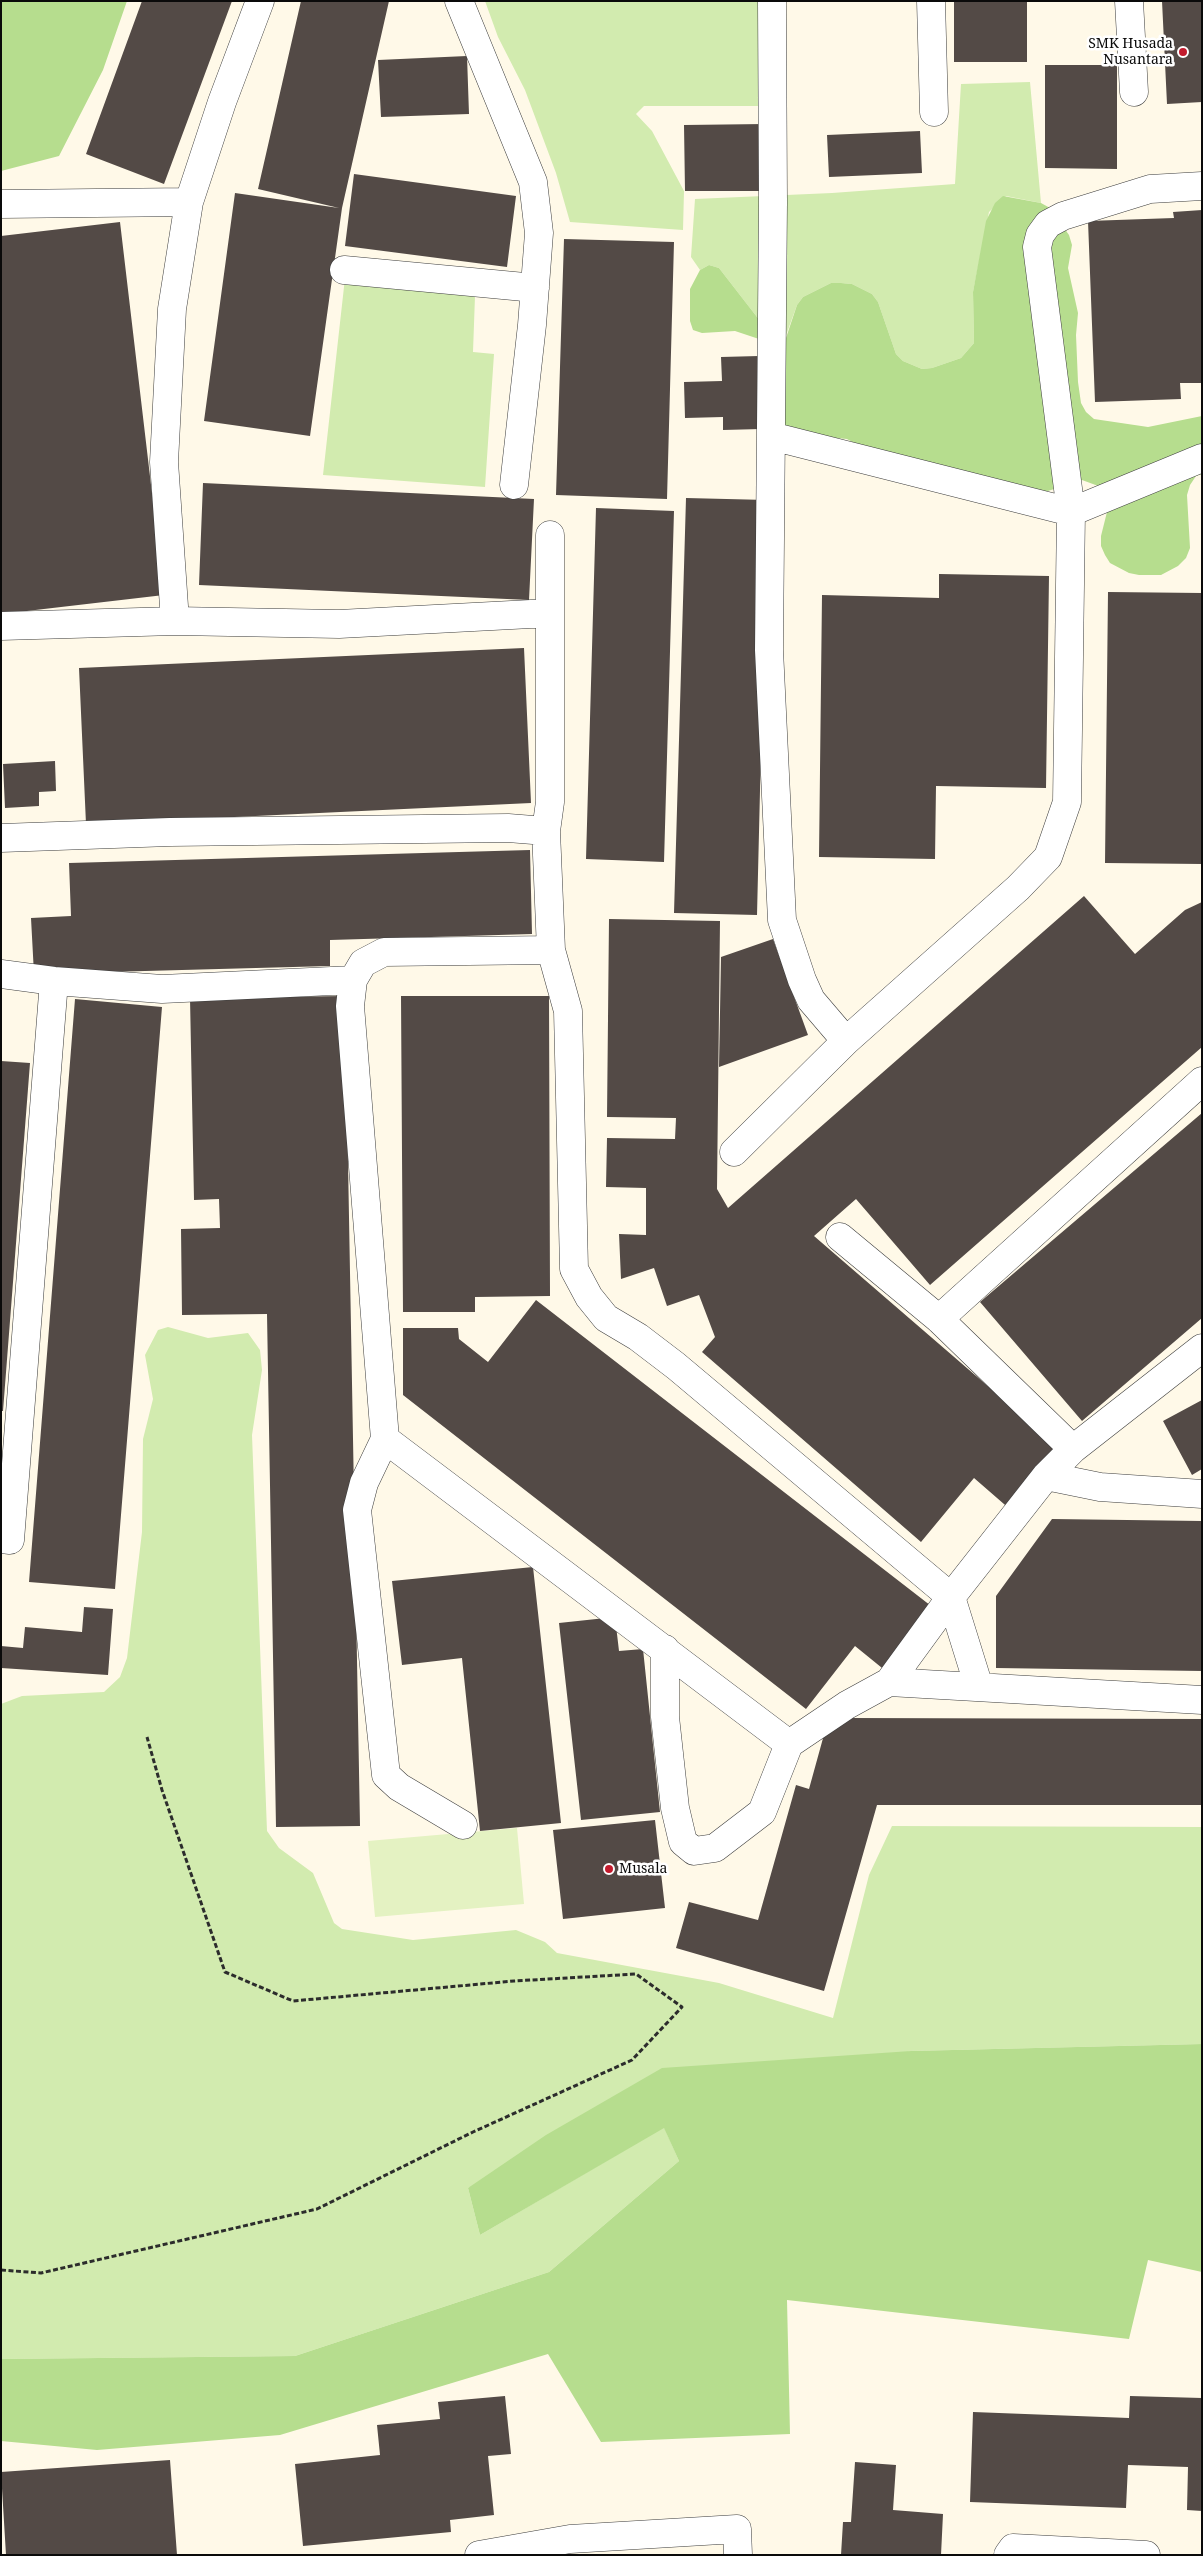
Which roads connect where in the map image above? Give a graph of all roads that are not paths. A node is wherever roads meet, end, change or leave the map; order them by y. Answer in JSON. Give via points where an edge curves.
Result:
{"nodes":[{"id":1,"x":260,"y":1,"type":"edge"},
{"id":2,"x":459,"y":1,"type":"edge"},
{"id":3,"x":772,"y":1,"type":"edge"},
{"id":4,"x":931,"y":1,"type":"edge"},
{"id":5,"x":1129,"y":1,"type":"edge"},
{"id":6,"x":1134,"y":92,"type":"dead end"},
{"id":7,"x":934,"y":112,"type":"dead end"},
{"id":8,"x":1202,"y":186,"type":"edge"},
{"id":9,"x":189,"y":202,"type":"junction"},
{"id":10,"x":1,"y":204,"type":"edge"},
{"id":11,"x":344,"y":270,"type":"dead end"},
{"id":12,"x":535,"y":288,"type":"junction"},
{"id":13,"x":771,"y":436,"type":"junction"},
{"id":14,"x":1202,"y":458,"type":"edge"},
{"id":15,"x":514,"y":486,"type":"dead end"},
{"id":16,"x":1072,"y":512,"type":"junction"},
{"id":17,"x":550,"y":535,"type":"dead end"},
{"id":18,"x":550,"y":613,"type":"junction"},
{"id":19,"x":175,"y":621,"type":"junction"},
{"id":20,"x":1,"y":626,"type":"edge"},
{"id":21,"x":546,"y":830,"type":"junction"},
{"id":22,"x":1,"y":838,"type":"edge"},
{"id":23,"x":551,"y":950,"type":"junction"},
{"id":24,"x":1,"y":974,"type":"edge"},
{"id":25,"x":353,"y":980,"type":"junction"},
{"id":26,"x":54,"y":981,"type":"junction"},
{"id":27,"x":846,"y":1041,"type":"junction"},
{"id":28,"x":1202,"y":1082,"type":"edge"},
{"id":29,"x":734,"y":1152,"type":"dead end"},
{"id":30,"x":840,"y":1237,"type":"dead end"},
{"id":31,"x":939,"y":1319,"type":"junction"},
{"id":32,"x":1202,"y":1348,"type":"edge"},
{"id":33,"x":385,"y":1439,"type":"junction"},
{"id":34,"x":1074,"y":1449,"type":"junction"},
{"id":35,"x":1046,"y":1476,"type":"junction"},
{"id":36,"x":1202,"y":1494,"type":"edge"},
{"id":37,"x":1,"y":1539,"type":"edge"},
{"id":38,"x":951,"y":1597,"type":"junction"},
{"id":39,"x":666,"y":1649,"type":"junction"},
{"id":40,"x":890,"y":1682,"type":"junction"},
{"id":41,"x":979,"y":1687,"type":"junction"},
{"id":42,"x":1202,"y":1700,"type":"edge"},
{"id":43,"x":789,"y":1744,"type":"junction"},
{"id":44,"x":464,"y":1824,"type":"dead end"},
{"id":45,"x":479,"y":2555,"type":"edge"},
{"id":46,"x":738,"y":2555,"type":"edge"},
{"id":47,"x":1008,"y":2555,"type":"edge"},
{"id":48,"x":1146,"y":2555,"type":"edge"}],
"edges":[{"from":1,"to":9,"type":"street"},
{"from":2,"to":12,"type":"street","via":[[533,182],[539,233]]},
{"from":3,"to":13,"type":"street"},
{"from":4,"to":7,"type":"street"},
{"from":5,"to":6,"type":"street"},
{"from":8,"to":16,"type":"street","via":[[1141,192],[1062,216],[1048,224],[1040,235],[1036,247]]},
{"from":9,"to":10,"type":"street"},
{"from":9,"to":19,"type":"street","via":[[172,309],[164,462]]},
{"from":11,"to":12,"type":"street"},
{"from":12,"to":15,"type":"street"},
{"from":13,"to":16,"type":"street"},
{"from":13,"to":27,"type":"street","via":[[769,650],[782,920],[811,1000]]},
{"from":14,"to":16,"type":"street"},
{"from":16,"to":27,"type":"street","via":[[1067,802],[1048,857],[1018,888]]},
{"from":17,"to":18,"type":"street"},
{"from":18,"to":19,"type":"street","via":[[340,624]]},
{"from":18,"to":21,"type":"street","via":[[550,802]]},
{"from":19,"to":20,"type":"street"},
{"from":21,"to":22,"type":"street","via":[[170,832]]},
{"from":21,"to":23,"type":"street"},
{"from":23,"to":25,"type":"street","via":[[384,952],[363,963]]},
{"from":23,"to":38,"type":"street","via":[[568,1011],[574,1269],[588,1297],[606,1318],[638,1336],[676,1366]]},
{"from":24,"to":26,"type":"street"},
{"from":25,"to":26,"type":"street","via":[[162,989]]},
{"from":25,"to":33,"type":"street","via":[[350,1006]]},
{"from":26,"to":37,"type":"street","via":[[10,1540]]},
{"from":27,"to":29,"type":"street"},
{"from":28,"to":31,"type":"street"},
{"from":30,"to":31,"type":"street"},
{"from":31,"to":34,"type":"street"},
{"from":32,"to":34,"type":"street"},
{"from":33,"to":39,"type":"street"},
{"from":33,"to":44,"type":"street","via":[[364,1483],[357,1510],[386,1775],[400,1787]]},
{"from":34,"to":35,"type":"street"},
{"from":35,"to":36,"type":"street","via":[[1100,1487]]},
{"from":35,"to":38,"type":"street"},
{"from":38,"to":40,"type":"street"},
{"from":38,"to":41,"type":"street"},
{"from":39,"to":43,"type":"street"},
{"from":39,"to":43,"type":"street","via":[[665,1717],[675,1808],[683,1842],[694,1851],[715,1848],[762,1812]]},
{"from":40,"to":41,"type":"street"},
{"from":40,"to":43,"type":"street","via":[[847,1705]]},
{"from":41,"to":42,"type":"street"},
{"from":45,"to":46,"type":"street","via":[[570,2539],[737,2529]]},
{"from":47,"to":48,"type":"street","via":[[1013,2548]]}]}
